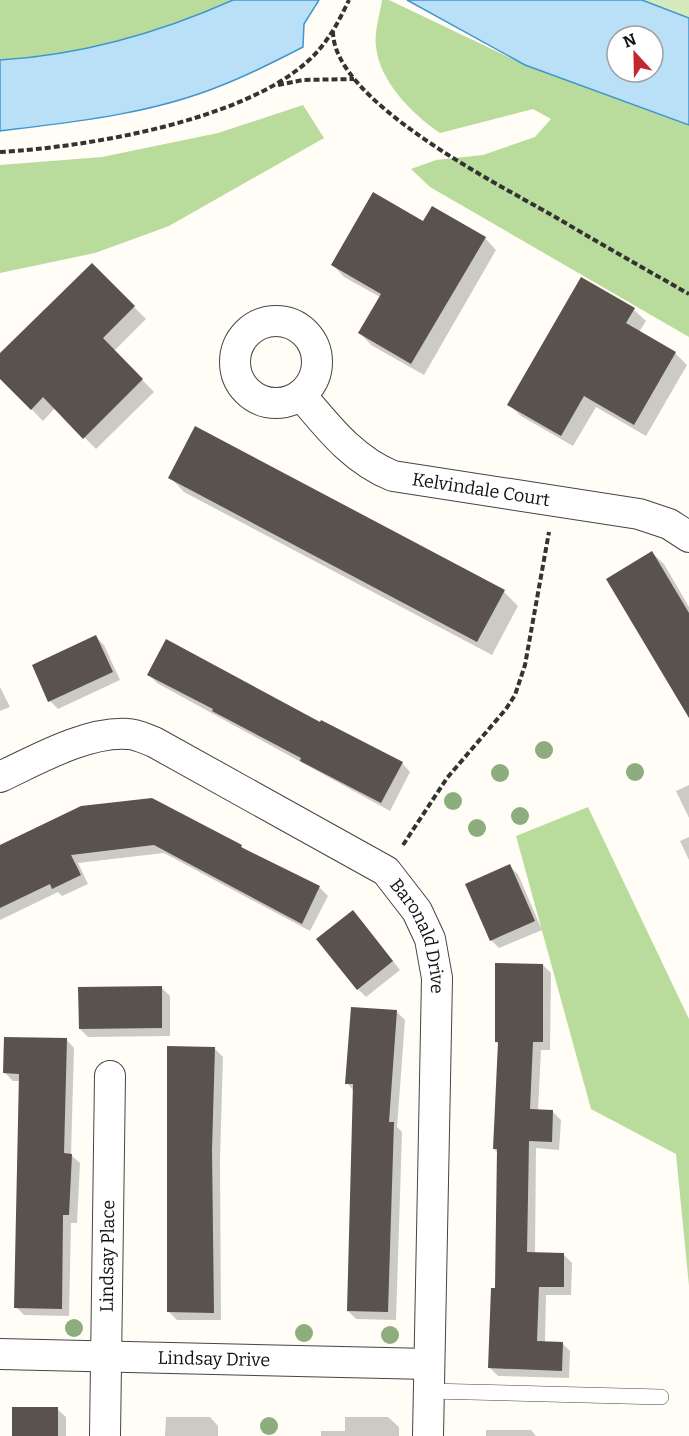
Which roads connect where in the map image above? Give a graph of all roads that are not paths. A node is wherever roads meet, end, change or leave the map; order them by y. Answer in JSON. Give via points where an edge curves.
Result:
{"nodes":[{"id":1,"x":301,"y":394,"type":"dead end"},
{"id":2,"x":689,"y":537,"type":"edge"},
{"id":3,"x":0,"y":777,"type":"edge"},
{"id":4,"x":110,"y":1076,"type":"dead end"},
{"id":5,"x":0,"y":1354,"type":"edge"},
{"id":6,"x":106,"y":1355,"type":"junction"},
{"id":7,"x":429,"y":1377,"type":"junction"},
{"id":8,"x":661,"y":1396,"type":"dead end"},
{"id":9,"x":105,"y":1436,"type":"edge"},
{"id":10,"x":428,"y":1436,"type":"edge"}],
"edges":[{"from":1,"to":2,"type":"street","name":"Kelvindale Court","via":[[340,441],[382,471],[407,481],[639,514],[669,524]]},
{"from":3,"to":7,"type":"street","name":"Baronald Drive","via":[[56,750],[98,737],[128,734],[154,742],[386,871],[417,911],[430,939],[437,978]]},
{"from":4,"to":6,"type":"street","name":"Lindsay Place"},
{"from":5,"to":6,"type":"street","name":"Lindsay Drive"},
{"from":6,"to":7,"type":"street","name":"Lindsay Drive"},
{"from":6,"to":9,"type":"street","name":"Lindsay Place"},
{"from":7,"to":8,"type":"lane"},
{"from":7,"to":10,"type":"street","name":"Baronald Drive"}]}
